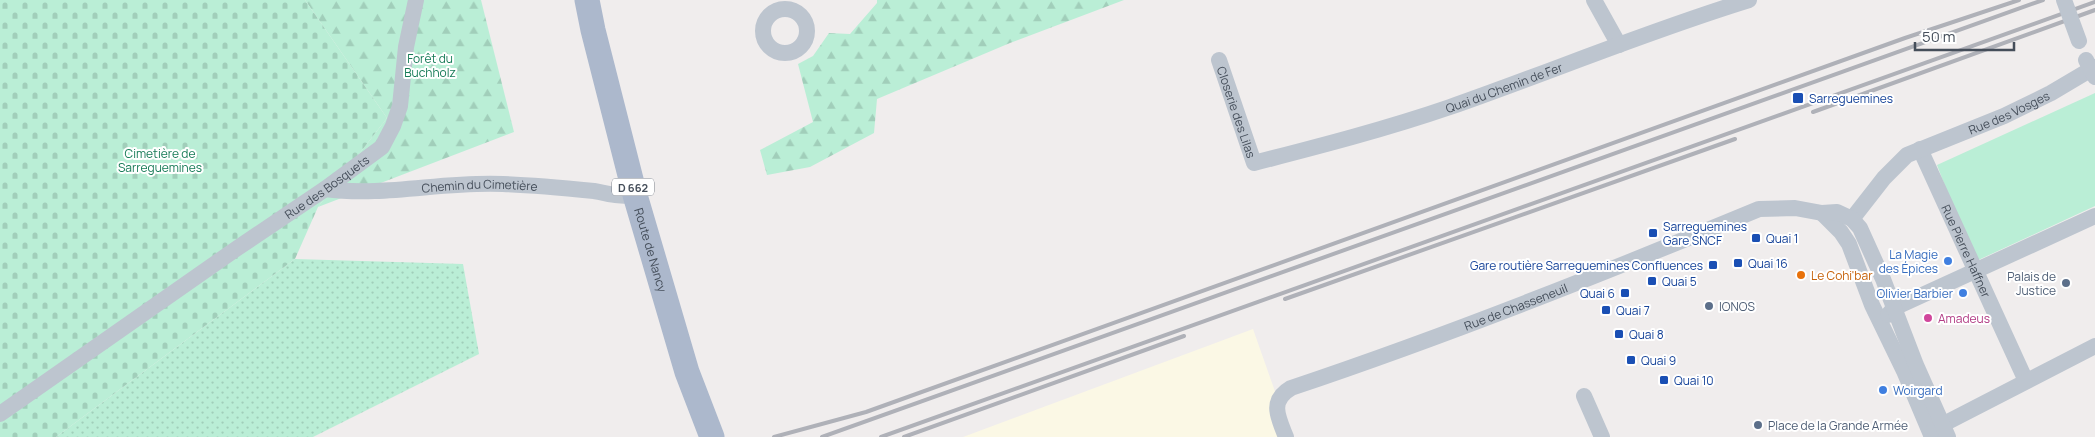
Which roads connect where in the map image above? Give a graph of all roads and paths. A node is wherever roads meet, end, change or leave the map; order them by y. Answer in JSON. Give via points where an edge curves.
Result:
{"nodes":[{"id":1,"x":416,"y":0,"type":"edge"},
{"id":2,"x":587,"y":0,"type":"edge"},
{"id":3,"x":1594,"y":0,"type":"edge"},
{"id":4,"x":1749,"y":0,"type":"edge"},
{"id":5,"x":2064,"y":0,"type":"edge"},
{"id":6,"x":1618,"y":44,"type":"junction"},
{"id":7,"x":1219,"y":60,"type":"dead end"},
{"id":8,"x":2095,"y":67,"type":"edge"},
{"id":9,"x":2095,"y":77,"type":"edge"},
{"id":10,"x":1920,"y":149,"type":"junction"},
{"id":11,"x":1254,"y":163,"type":"joint"},
{"id":12,"x":325,"y":189,"type":"junction"},
{"id":13,"x":635,"y":194,"type":"junction"},
{"id":14,"x":1822,"y":213,"type":"junction"},
{"id":15,"x":2095,"y":216,"type":"edge"},
{"id":16,"x":1852,"y":219,"type":"junction"},
{"id":17,"x":1976,"y":270,"type":"junction"},
{"id":18,"x":1894,"y":308,"type":"junction"},
{"id":19,"x":1885,"y":330,"type":"junction"},
{"id":20,"x":2095,"y":346,"type":"edge"},
{"id":21,"x":2026,"y":381,"type":"junction"},
{"id":22,"x":1584,"y":396,"type":"dead end"},
{"id":23,"x":0,"y":414,"type":"edge"},
{"id":24,"x":1938,"y":433,"type":"edge"},
{"id":25,"x":712,"y":437,"type":"edge"},
{"id":26,"x":1286,"y":437,"type":"edge"},
{"id":27,"x":1602,"y":437,"type":"edge"}],
"edges":[{"from":1,"to":12,"type":"street","name":"Rue des Bosquets","via":[[406,46],[402,94],[393,126],[382,147]]},
{"from":2,"to":13,"type":"main road","name":"Route de Nancy","number":"D 662"},
{"from":3,"to":6,"type":"street"},
{"from":4,"to":6,"type":"street","name":"Quai du Chemin de Fer"},
{"from":5,"to":9,"type":"street","bridge":true},
{"from":6,"to":11,"type":"street","name":"Quai du Chemin de Fer","via":[[1448,108]]},
{"from":7,"to":11,"type":"street","name":"Closerie des Lilas"},
{"from":8,"to":10,"type":"street","name":"Rue des Vosges","via":[[2051,94]]},
{"from":10,"to":16,"type":"street","name":"Rue des Vosges","via":[[1895,165]]},
{"from":10,"to":17,"type":"street","name":"Rue Pierre Haffner"},
{"from":12,"to":13,"type":"street","name":"Chemin du Cimetière","via":[[350,192],[502,184],[617,196]]},
{"from":12,"to":23,"type":"street","name":"Rue des Bosquets"},
{"from":13,"to":25,"type":"main road","name":"Route de Nancy","number":"D 662","via":[[687,372]]},
{"from":14,"to":16,"type":"street","name":"Rue de Chasseneuil","via":[[1837,212]]},
{"from":14,"to":19,"type":"street","via":[[1849,244]]},
{"from":14,"to":26,"type":"street","name":"Rue de Chasseneuil","via":[[1795,208],[1755,211],[1557,292],[1291,388],[1277,400]]},
{"from":15,"to":17,"type":"street"},
{"from":16,"to":18,"type":"street","via":[[1865,238]]},
{"from":17,"to":18,"type":"street"},
{"from":17,"to":21,"type":"street","name":"Rue Pierre Haffner"},
{"from":18,"to":19,"type":"street","via":[[1887,317]]},
{"from":18,"to":24,"type":"street"},
{"from":19,"to":24,"type":"street"},
{"from":20,"to":21,"type":"street"},
{"from":21,"to":24,"type":"street"},
{"from":22,"to":27,"type":"street"}]}
